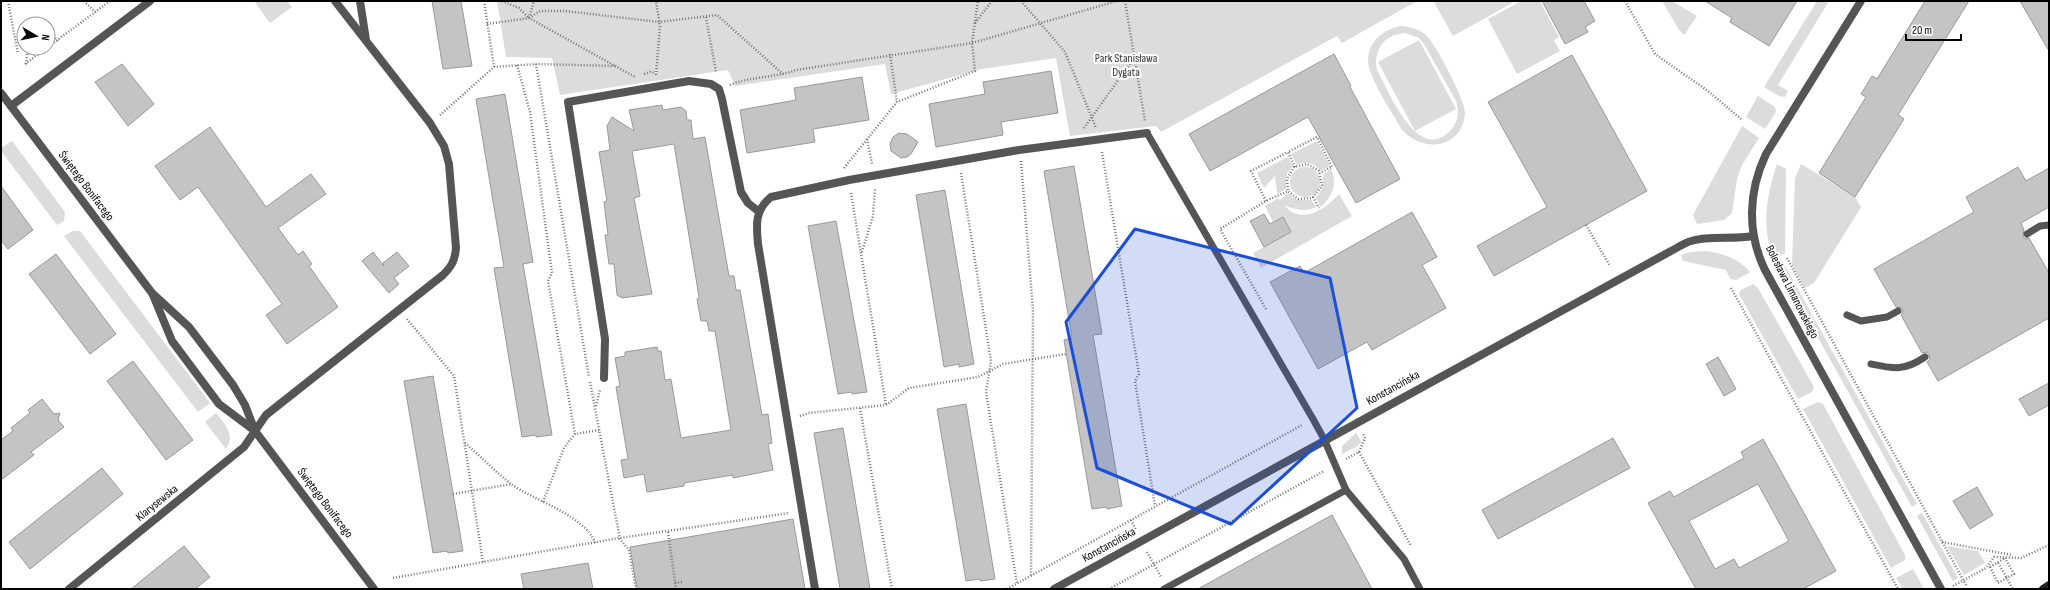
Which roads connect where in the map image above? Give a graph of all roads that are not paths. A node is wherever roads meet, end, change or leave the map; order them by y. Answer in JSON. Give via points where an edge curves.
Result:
{"nodes":[{"id":1,"x":150,"y":1,"type":"edge"},
{"id":2,"x":335,"y":1,"type":"edge"},
{"id":3,"x":360,"y":1,"type":"edge"},
{"id":4,"x":1861,"y":1,"type":"edge"},
{"id":5,"x":366,"y":41,"type":"junction"},
{"id":6,"x":2,"y":96,"type":"edge"},
{"id":7,"x":11,"y":106,"type":"junction"},
{"id":8,"x":1147,"y":133,"type":"joint"},
{"id":9,"x":758,"y":211,"type":"junction"},
{"id":10,"x":2049,"y":225,"type":"edge"},
{"id":11,"x":2027,"y":234,"type":"dead end"},
{"id":12,"x":1753,"y":236,"type":"junction"},
{"id":13,"x":152,"y":293,"type":"junction"},
{"id":14,"x":1898,"y":311,"type":"dead end"},
{"id":15,"x":1847,"y":315,"type":"dead end"},
{"id":16,"x":1925,"y":357,"type":"dead end"},
{"id":17,"x":1871,"y":364,"type":"dead end"},
{"id":18,"x":604,"y":378,"type":"road end"},
{"id":19,"x":255,"y":431,"type":"junction"},
{"id":20,"x":1324,"y":439,"type":"junction"},
{"id":21,"x":1346,"y":490,"type":"junction"},
{"id":22,"x":2049,"y":586,"type":"edge"},
{"id":23,"x":69,"y":589,"type":"edge"},
{"id":24,"x":374,"y":589,"type":"edge"},
{"id":25,"x":815,"y":589,"type":"edge"},
{"id":26,"x":1054,"y":589,"type":"edge"},
{"id":27,"x":1165,"y":589,"type":"edge"},
{"id":28,"x":1420,"y":589,"type":"edge"},
{"id":29,"x":1941,"y":589,"type":"edge"},
{"id":30,"x":2043,"y":589,"type":"edge"}],
"edges":[{"from":1,"to":7,"type":"street"},
{"from":2,"to":5,"type":"street","name":"Klarysewska"},
{"from":3,"to":5,"type":"street"},
{"from":4,"to":12,"type":"street","name":"Bolesława Limanowskiego","via":[[1759,169],[1752,202]]},
{"from":5,"to":19,"type":"street","name":"Klarysewska","via":[[430,123],[444,146],[449,164],[455,259],[443,275],[266,415]]},
{"from":6,"to":7,"type":"street","name":"Świętego Bonifacego"},
{"from":7,"to":13,"type":"street","name":"Świętego Bonifacego"},
{"from":8,"to":9,"type":"street","via":[[1019,150],[849,180],[771,197]]},
{"from":8,"to":20,"type":"lane"},
{"from":9,"to":18,"type":"street","via":[[748,203],[741,192],[719,89],[711,84],[697,81],[568,102],[605,339]]},
{"from":9,"to":25,"type":"street","via":[[758,244]]},
{"from":10,"to":11,"type":"lane","via":[[2040,226]]},
{"from":12,"to":20,"type":"street","name":"Konstancińska","via":[[1690,242]]},
{"from":12,"to":29,"type":"street","name":"Bolesława Limanowskiego","via":[[1765,270]]},
{"from":13,"to":19,"type":"street","name":"Świętego Bonifacego","via":[[189,328],[233,385],[245,405]]},
{"from":13,"to":19,"type":"street","name":"Świętego Bonifacego","via":[[172,341],[219,404]]},
{"from":14,"to":15,"type":"lane","via":[[1887,317],[1862,322]]},
{"from":16,"to":17,"type":"lane","via":[[1910,366],[1890,368]]},
{"from":19,"to":23,"type":"street","name":"Klarysewska","via":[[244,447]]},
{"from":19,"to":24,"type":"street","name":"Świętego Bonifacego"},
{"from":20,"to":21,"type":"lane"},
{"from":20,"to":26,"type":"street","name":"Konstancińska"},
{"from":21,"to":27,"type":"lane"},
{"from":21,"to":28,"type":"lane","via":[[1404,559]]},
{"from":22,"to":30,"type":"main road"}]}
